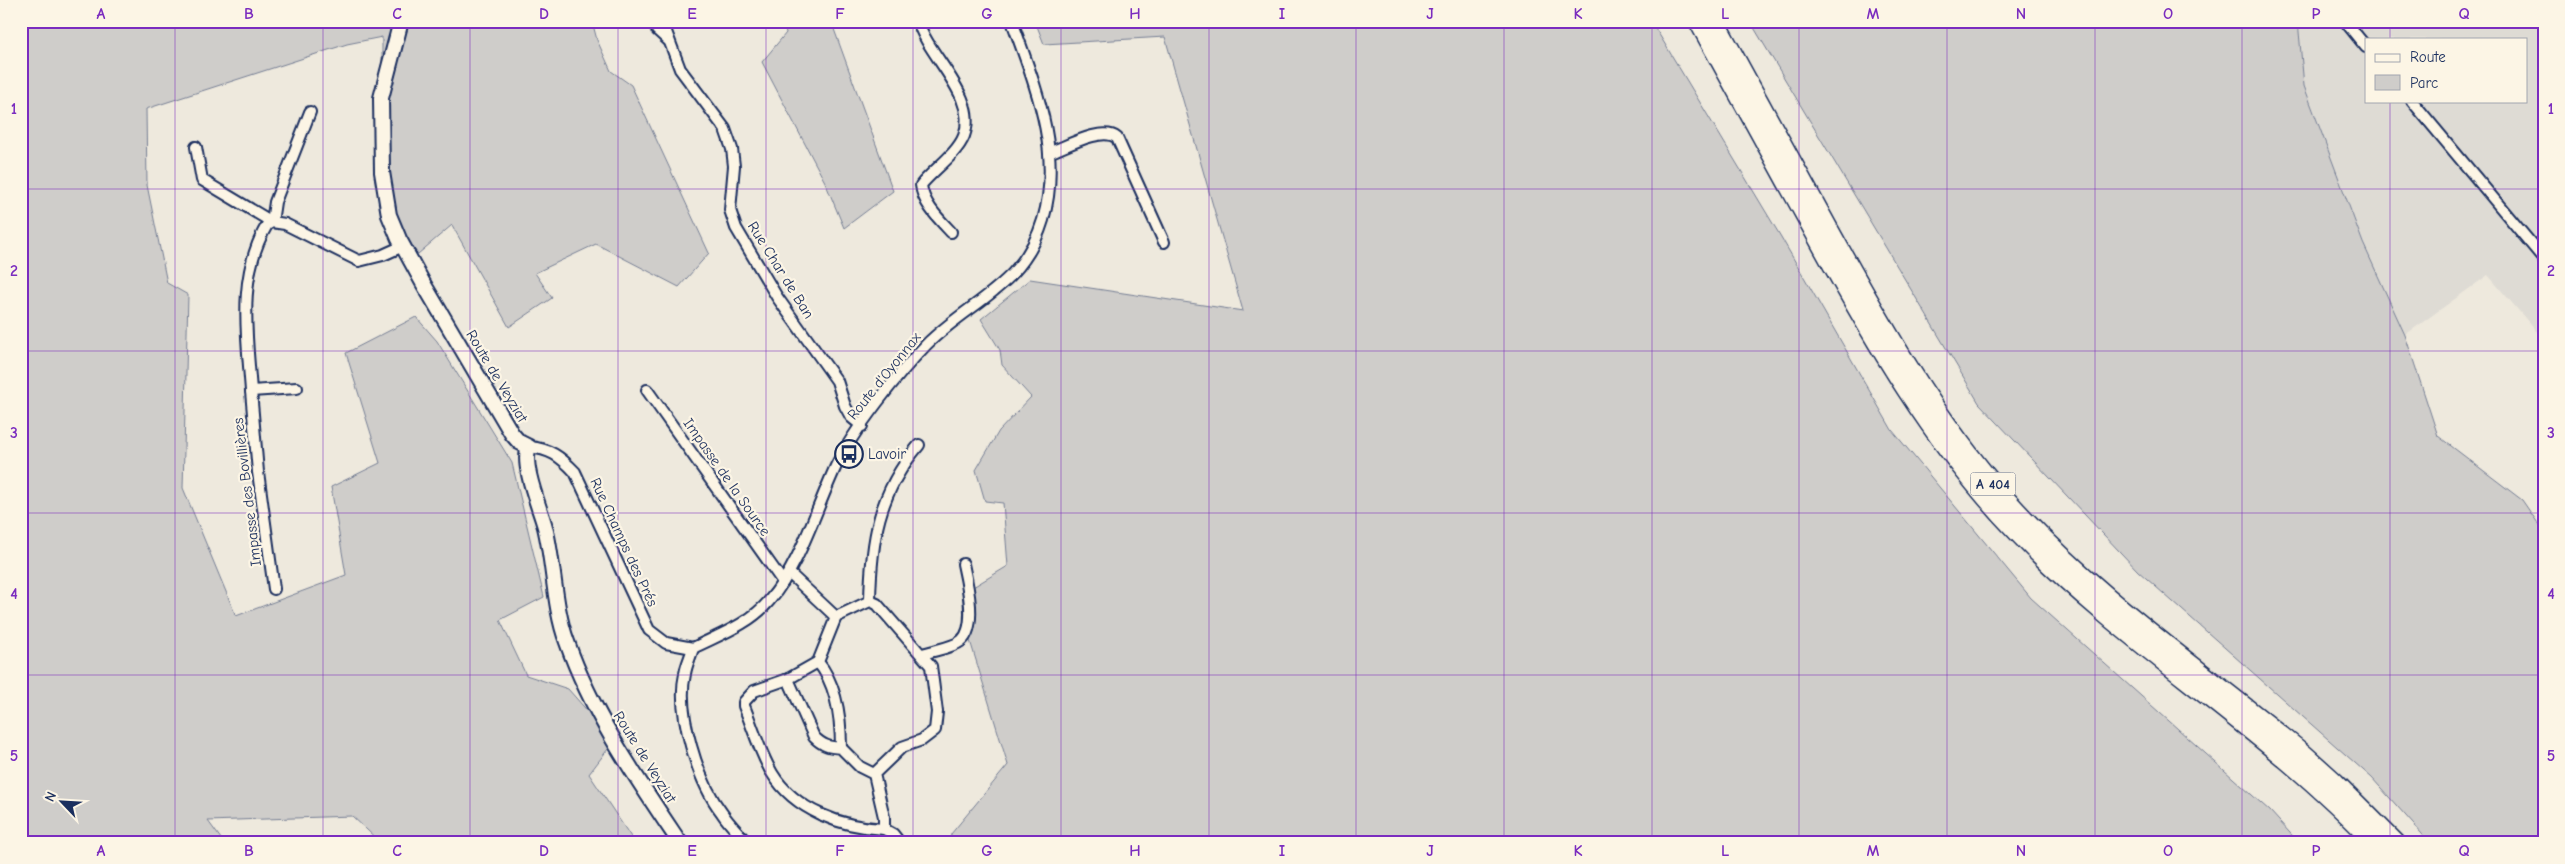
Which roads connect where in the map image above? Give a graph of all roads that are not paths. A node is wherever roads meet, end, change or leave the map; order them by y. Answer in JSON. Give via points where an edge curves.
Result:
{"nodes":[{"id":1,"x":401,"y":21,"type":"edge"},
{"id":2,"x":653,"y":21,"type":"edge"},
{"id":3,"x":662,"y":21,"type":"edge"},
{"id":4,"x":918,"y":21,"type":"edge"},
{"id":5,"x":1012,"y":21,"type":"edge"},
{"id":6,"x":1698,"y":21,"type":"edge"},
{"id":7,"x":1715,"y":21,"type":"edge"},
{"id":8,"x":2345,"y":21,"type":"edge"},
{"id":9,"x":668,"y":41,"type":"junction"},
{"id":10,"x":2365,"y":46,"type":"edge"},
{"id":11,"x":2413,"y":102,"type":"edge"},
{"id":12,"x":310,"y":112,"type":"dead end"},
{"id":13,"x":196,"y":147,"type":"dead end"},
{"id":14,"x":1050,"y":152,"type":"junction"},
{"id":15,"x":272,"y":222,"type":"junction"},
{"id":16,"x":951,"y":232,"type":"dead end"},
{"id":17,"x":1164,"y":242,"type":"dead end"},
{"id":18,"x":402,"y":246,"type":"junction"},
{"id":19,"x":2543,"y":258,"type":"edge"},
{"id":20,"x":297,"y":388,"type":"dead end"},
{"id":21,"x":647,"y":390,"type":"dead end"},
{"id":22,"x":251,"y":391,"type":"junction"},
{"id":23,"x":862,"y":426,"type":"junction"},
{"id":24,"x":919,"y":445,"type":"dead end"},
{"id":25,"x":529,"y":447,"type":"junction"},
{"id":26,"x":963,"y":564,"type":"dead end"},
{"id":27,"x":786,"y":577,"type":"junction"},
{"id":28,"x":274,"y":589,"type":"dead end"},
{"id":29,"x":870,"y":602,"type":"junction"},
{"id":30,"x":836,"y":617,"type":"junction"},
{"id":31,"x":694,"y":648,"type":"junction"},
{"id":32,"x":924,"y":654,"type":"junction"},
{"id":33,"x":818,"y":662,"type":"junction"},
{"id":34,"x":788,"y":679,"type":"junction"},
{"id":35,"x":841,"y":748,"type":"junction"},
{"id":36,"x":874,"y":774,"type":"junction"},
{"id":37,"x":884,"y":828,"type":"junction"},
{"id":38,"x":680,"y":843,"type":"edge"},
{"id":39,"x":747,"y":843,"type":"edge"},
{"id":40,"x":900,"y":843,"type":"edge"},
{"id":41,"x":2375,"y":843,"type":"edge"},
{"id":42,"x":2396,"y":843,"type":"edge"}],
"edges":[{"from":1,"to":18,"type":"street","name":"Route de Veyziat","via":[[385,78],[380,134],[384,195]]},
{"from":2,"to":9,"type":"street","name":"Rue Char de Ban"},
{"from":3,"to":9,"type":"street","name":"Rue Char de Ban"},
{"from":4,"to":16,"type":"street","via":[[958,91],[967,117],[964,136],[956,149],[932,170],[921,185],[934,213]]},
{"from":5,"to":14,"type":"street","name":"Route d'Oyonnax","via":[[1047,126]]},
{"from":6,"to":41,"type":"highway","number":"A 404","via":[[1868,330],[1920,412],[1964,472],[2018,534],[2077,591],[2295,766]]},
{"from":7,"to":42,"type":"highway","number":"A 404","via":[[1899,353],[1979,468],[2086,580],[2304,754]]},
{"from":8,"to":10,"type":"street"},
{"from":9,"to":23,"type":"street","name":"Rue Char de Ban","via":[[680,69],[725,129],[734,166],[730,210],[736,228],[777,297],[837,381],[851,417]]},
{"from":11,"to":19,"type":"street"},
{"from":12,"to":15,"type":"street","via":[[275,202]]},
{"from":13,"to":15,"type":"street","via":[[202,180]]},
{"from":14,"to":17,"type":"street","via":[[1102,132],[1114,135]]},
{"from":14,"to":23,"type":"street","name":"Route d'Oyonnax","via":[[1048,195],[1034,248],[998,289],[952,322],[926,346]]},
{"from":15,"to":18,"type":"street","via":[[285,224],[359,261]]},
{"from":15,"to":22,"type":"street","name":"Impasse des Bovillières","via":[[262,233],[249,271],[244,302]]},
{"from":18,"to":25,"type":"street","name":"Route de Veyziat","via":[[512,434]]},
{"from":20,"to":22,"type":"street"},
{"from":21,"to":27,"type":"street","name":"Impasse de la Source"},
{"from":22,"to":28,"type":"street","name":"Impasse des Bovillières"},
{"from":23,"to":27,"type":"street","name":"Route d'Oyonnax","via":[[837,465]]},
{"from":24,"to":29,"type":"street","via":[[903,464],[889,489],[875,533]]},
{"from":25,"to":31,"type":"street","name":"Rue Champs des Prés","via":[[544,448],[559,455],[575,472],[649,630],[666,642]]},
{"from":25,"to":38,"type":"street","name":"Route de Veyziat","via":[[526,465],[552,556],[566,640],[585,687],[611,736]]},
{"from":26,"to":32,"type":"street","via":[[969,592],[966,634],[960,642]]},
{"from":27,"to":30,"type":"street","name":"Impasse de la Source"},
{"from":27,"to":31,"type":"street","name":"Route d'Oyonnax","via":[[768,602],[750,619]]},
{"from":29,"to":30,"type":"street"},
{"from":29,"to":32,"type":"street","via":[[877,604]]},
{"from":30,"to":33,"type":"street"},
{"from":31,"to":39,"type":"street","via":[[684,674],[687,735],[710,795]]},
{"from":32,"to":36,"type":"street","via":[[932,666],[935,730],[922,740],[902,747]]},
{"from":33,"to":34,"type":"street"},
{"from":33,"to":35,"type":"street","via":[[838,706]]},
{"from":34,"to":35,"type":"street","via":[[814,737],[820,744]]},
{"from":34,"to":37,"type":"street","via":[[754,691],[744,702],[771,772],[793,797],[822,815],[863,828]]},
{"from":35,"to":36,"type":"street","via":[[860,767]]},
{"from":36,"to":37,"type":"street"},
{"from":37,"to":40,"type":"street"}]}
